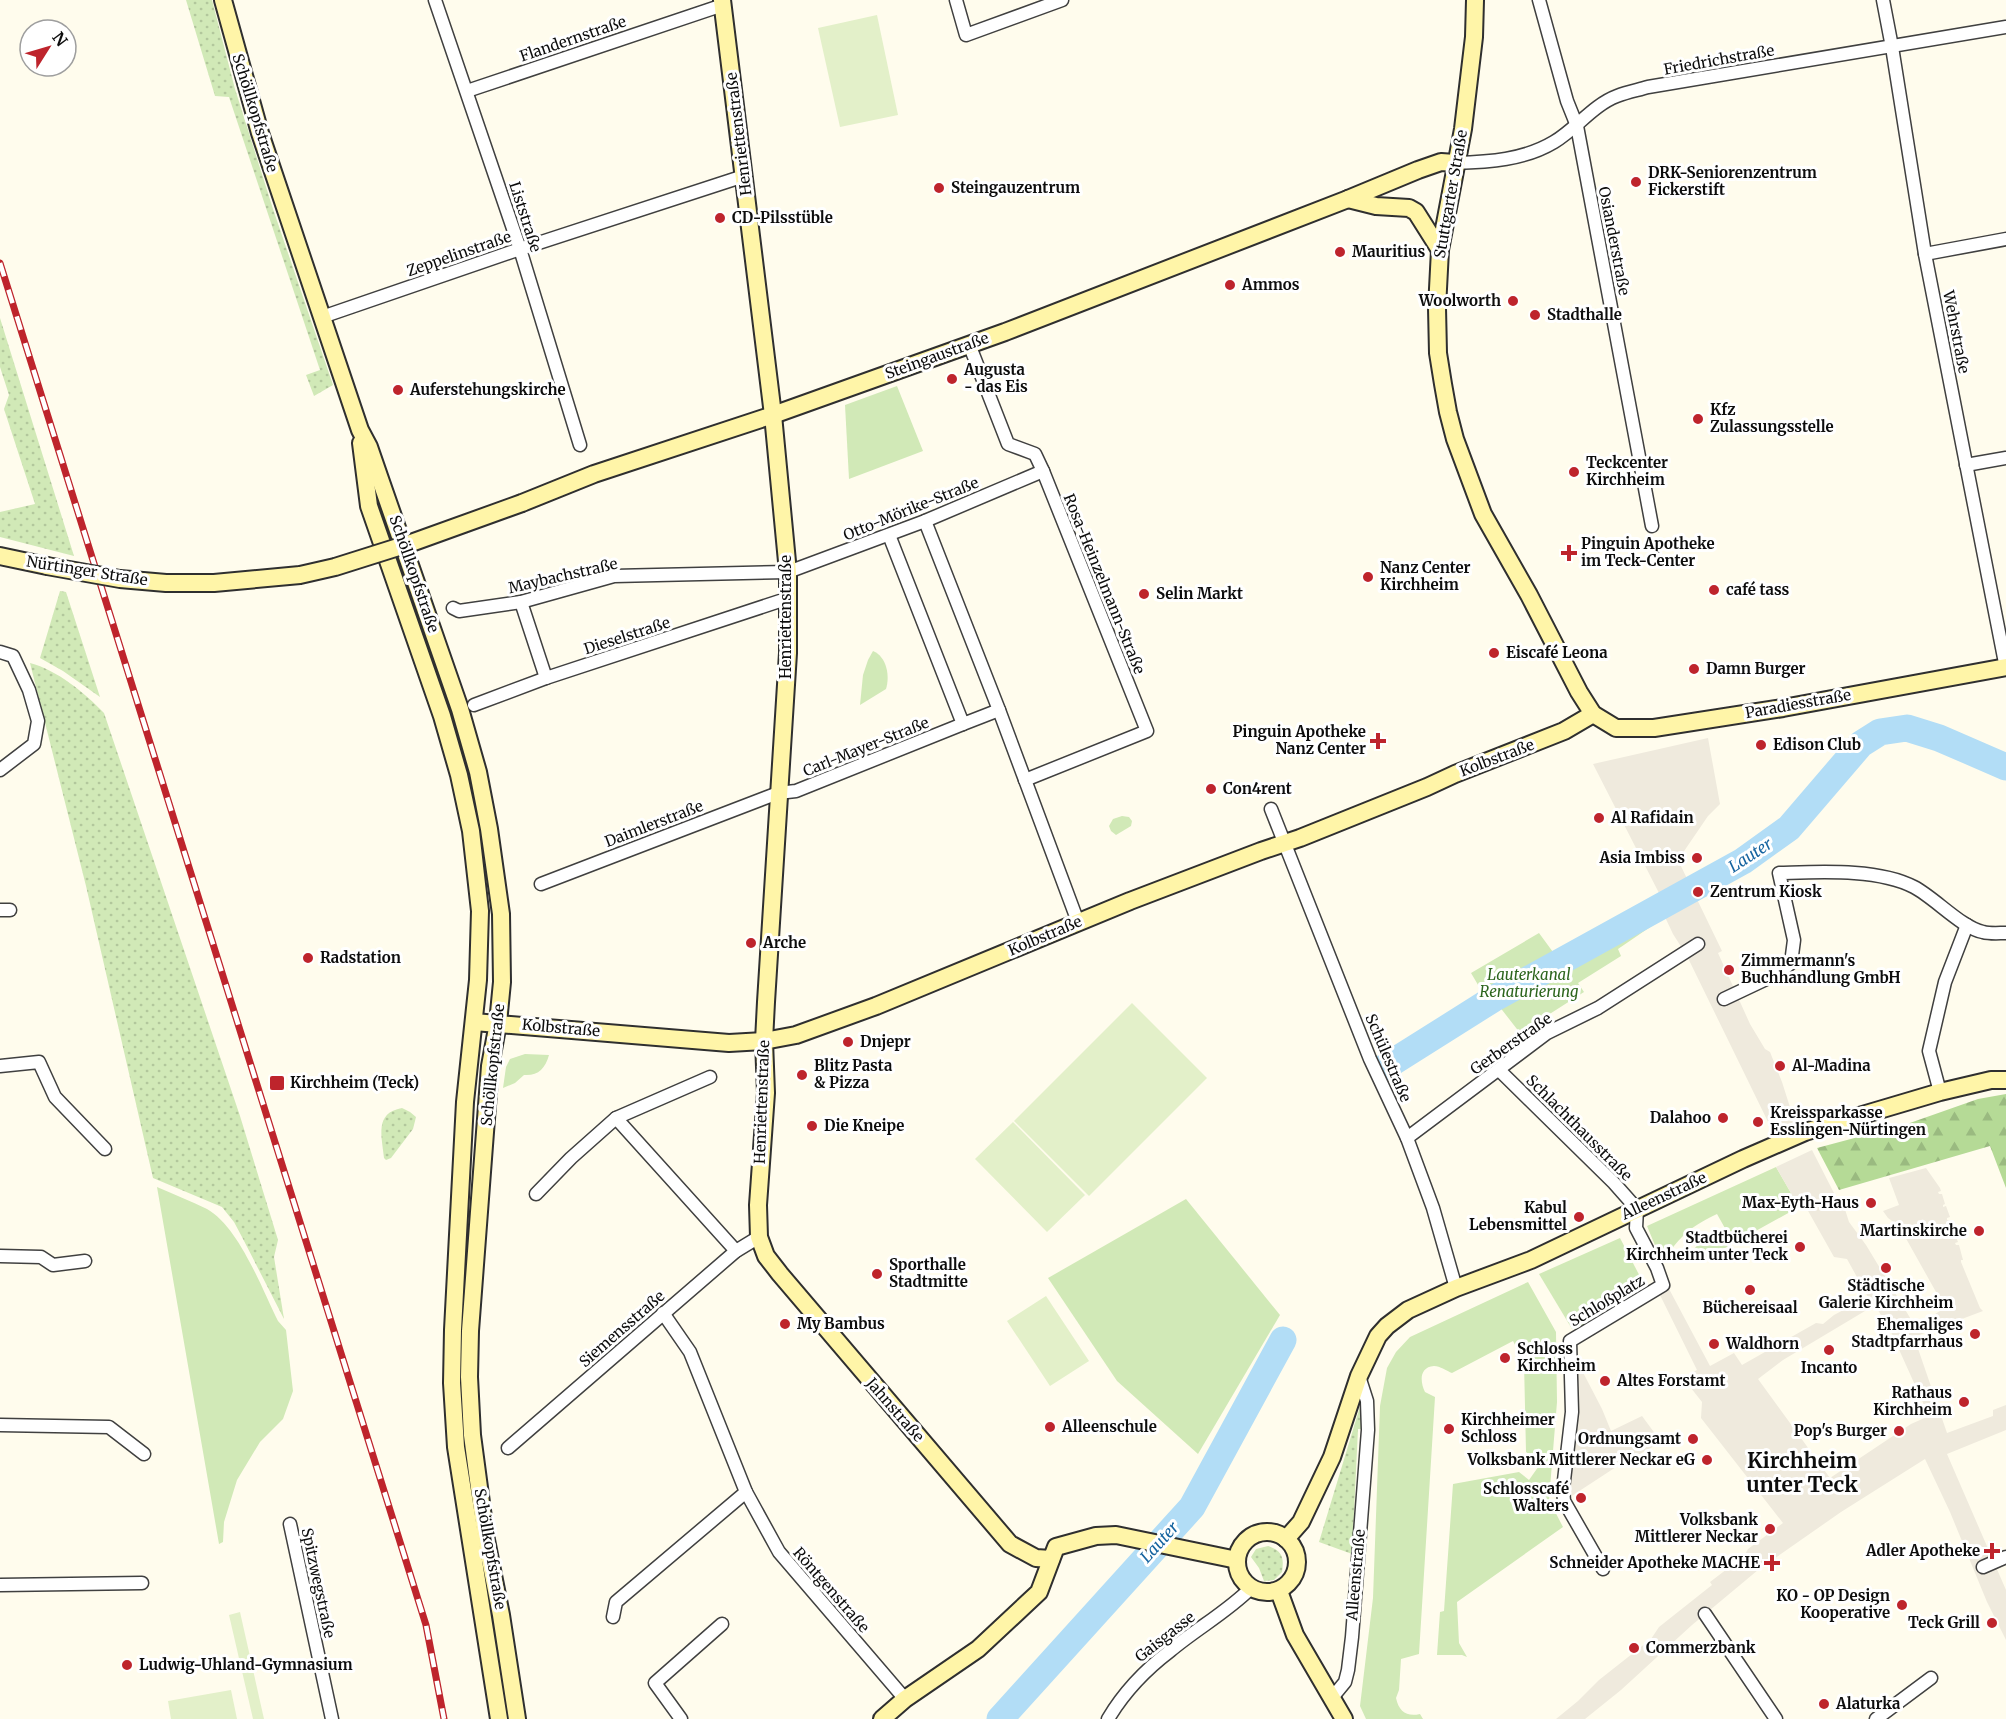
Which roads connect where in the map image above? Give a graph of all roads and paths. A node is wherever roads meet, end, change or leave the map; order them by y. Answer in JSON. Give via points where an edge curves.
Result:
{"nodes":[{"id":1,"x":223,"y":0,"type":"edge"},
{"id":2,"x":435,"y":0,"type":"edge"},
{"id":3,"x":956,"y":0,"type":"edge"},
{"id":4,"x":1062,"y":0,"type":"edge"},
{"id":5,"x":1475,"y":0,"type":"edge"},
{"id":6,"x":1539,"y":0,"type":"edge"},
{"id":7,"x":1883,"y":0,"type":"edge"},
{"id":8,"x":722,"y":2,"type":"edge"},
{"id":9,"x":2006,"y":27,"type":"edge"},
{"id":10,"x":1892,"y":47,"type":"junction"},
{"id":11,"x":467,"y":91,"type":"junction"},
{"id":12,"x":1576,"y":126,"type":"junction"},
{"id":13,"x":1455,"y":162,"type":"junction"},
{"id":14,"x":744,"y":176,"type":"junction"},
{"id":15,"x":1348,"y":199,"type":"junction"},
{"id":16,"x":2006,"y":239,"type":"edge"},
{"id":17,"x":520,"y":249,"type":"junction"},
{"id":18,"x":1440,"y":250,"type":"junction"},
{"id":19,"x":1925,"y":254,"type":"junction"},
{"id":20,"x":322,"y":317,"type":"junction"},
{"id":21,"x":969,"y":344,"type":"junction"},
{"id":22,"x":773,"y":414,"type":"junction"},
{"id":23,"x":360,"y":430,"type":"junction"},
{"id":24,"x":580,"y":445,"type":"dead end"},
{"id":25,"x":2006,"y":458,"type":"edge"},
{"id":26,"x":1966,"y":465,"type":"junction"},
{"id":27,"x":1043,"y":471,"type":"junction"},
{"id":28,"x":522,"y":503,"type":"joint"},
{"id":29,"x":925,"y":521,"type":"junction"},
{"id":30,"x":1652,"y":526,"type":"dead end"},
{"id":31,"x":888,"y":535,"type":"junction"},
{"id":32,"x":0,"y":556,"type":"edge"},
{"id":33,"x":788,"y":572,"type":"junction"},
{"id":34,"x":789,"y":598,"type":"junction"},
{"id":35,"x":521,"y":602,"type":"junction"},
{"id":36,"x":453,"y":608,"type":"dead end"},
{"id":37,"x":0,"y":652,"type":"edge"},
{"id":38,"x":2006,"y":667,"type":"edge"},
{"id":39,"x":546,"y":678,"type":"junction"},
{"id":40,"x":474,"y":705,"type":"dead end"},
{"id":41,"x":999,"y":710,"type":"junction"},
{"id":42,"x":1593,"y":714,"type":"junction"},
{"id":43,"x":963,"y":724,"type":"junction"},
{"id":44,"x":0,"y":770,"type":"edge"},
{"id":45,"x":1025,"y":780,"type":"junction"},
{"id":46,"x":778,"y":793,"type":"junction"},
{"id":47,"x":1271,"y":809,"type":"dead end"},
{"id":48,"x":1285,"y":843,"type":"junction"},
{"id":49,"x":541,"y":884,"type":"dead end"},
{"id":50,"x":1078,"y":922,"type":"junction"},
{"id":51,"x":1967,"y":925,"type":"junction"},
{"id":52,"x":2006,"y":933,"type":"edge"},
{"id":53,"x":1698,"y":944,"type":"dead end"},
{"id":54,"x":1724,"y":999,"type":"dead end"},
{"id":55,"x":474,"y":1022,"type":"junction"},
{"id":56,"x":498,"y":1023,"type":"junction"},
{"id":57,"x":764,"y":1041,"type":"junction"},
{"id":58,"x":0,"y":1066,"type":"edge"},
{"id":59,"x":1499,"y":1070,"type":"junction"},
{"id":60,"x":710,"y":1077,"type":"dead end"},
{"id":61,"x":2006,"y":1080,"type":"edge"},
{"id":62,"x":1940,"y":1092,"type":"junction"},
{"id":63,"x":616,"y":1118,"type":"junction"},
{"id":64,"x":1407,"y":1138,"type":"junction"},
{"id":65,"x":105,"y":1149,"type":"dead end"},
{"id":66,"x":536,"y":1194,"type":"dead end"},
{"id":67,"x":1637,"y":1209,"type":"junction"},
{"id":68,"x":759,"y":1238,"type":"junction"},
{"id":69,"x":736,"y":1251,"type":"junction"},
{"id":70,"x":0,"y":1257,"type":"edge"},
{"id":71,"x":85,"y":1261,"type":"dead end"},
{"id":72,"x":1456,"y":1288,"type":"junction"},
{"id":73,"x":663,"y":1313,"type":"junction"},
{"id":74,"x":1359,"y":1376,"type":"junction"},
{"id":75,"x":0,"y":1425,"type":"edge"},
{"id":76,"x":508,"y":1448,"type":"dead end"},
{"id":77,"x":144,"y":1454,"type":"dead end"},
{"id":78,"x":746,"y":1492,"type":"junction"},
{"id":79,"x":290,"y":1524,"type":"dead end"},
{"id":80,"x":1286,"y":1539,"type":"junction"},
{"id":81,"x":2006,"y":1557,"type":"edge"},
{"id":82,"x":1051,"y":1559,"type":"junction"},
{"id":83,"x":1237,"y":1560,"type":"junction"},
{"id":84,"x":1983,"y":1567,"type":"dead end"},
{"id":85,"x":1603,"y":1569,"type":"dead end"},
{"id":86,"x":142,"y":1583,"type":"dead end"},
{"id":87,"x":0,"y":1585,"type":"edge"},
{"id":88,"x":1251,"y":1588,"type":"junction"},
{"id":89,"x":1278,"y":1591,"type":"junction"},
{"id":90,"x":1705,"y":1614,"type":"dead end"},
{"id":91,"x":613,"y":1617,"type":"dead end"},
{"id":92,"x":722,"y":1624,"type":"dead end"},
{"id":93,"x":1931,"y":1678,"type":"dead end"},
{"id":94,"x":905,"y":1699,"type":"junction"},
{"id":95,"x":1331,"y":1699,"type":"junction"},
{"id":96,"x":332,"y":1719,"type":"edge"},
{"id":97,"x":499,"y":1719,"type":"edge"},
{"id":98,"x":517,"y":1719,"type":"edge"},
{"id":99,"x":681,"y":1719,"type":"edge"},
{"id":100,"x":882,"y":1719,"type":"edge"},
{"id":101,"x":1108,"y":1719,"type":"edge"},
{"id":102,"x":1344,"y":1719,"type":"edge"},
{"id":103,"x":1776,"y":1719,"type":"edge"},
{"id":104,"x":1876,"y":1719,"type":"edge"}],
"edges":[{"from":1,"to":20,"type":"main road","name":"Schöllkopfstraße","via":[[260,133]]},
{"from":2,"to":11,"type":"street","name":"Liststraße"},
{"from":3,"to":4,"type":"street","via":[[966,36]]},
{"from":5,"to":13,"type":"main road","name":"Stuttgarter Straße","via":[[1471,69]]},
{"from":6,"to":12,"type":"street","name":"Osianderstraße"},
{"from":7,"to":10,"type":"street","name":"Wehrstraße"},
{"from":8,"to":11,"type":"street","name":"Flandernstraße"},
{"from":8,"to":14,"type":"main road","name":"Henriettenstraße"},
{"from":9,"to":10,"type":"street","name":"Friedrichstraße"},
{"from":10,"to":12,"type":"street","name":"Friedrichstraße","via":[[1648,87],[1616,96]]},
{"from":10,"to":19,"type":"street","name":"Wehrstraße"},
{"from":11,"to":17,"type":"street","name":"Liststraße"},
{"from":12,"to":13,"type":"street","name":"Friedrichstraße","via":[[1553,143],[1521,156]]},
{"from":12,"to":30,"type":"street","name":"Osianderstraße"},
{"from":13,"to":15,"type":"main road","name":"Steingaustraße","via":[[1441,162]]},
{"from":13,"to":18,"type":"main road","name":"Stuttgarter Straße"},
{"from":14,"to":17,"type":"street","name":"Zeppelinstraße"},
{"from":14,"to":22,"type":"main road","name":"Henriettenstraße"},
{"from":15,"to":18,"type":"main road","via":[[1409,208],[1416,212]]},
{"from":15,"to":21,"type":"main road","name":"Steingaustraße"},
{"from":16,"to":19,"type":"street"},
{"from":17,"to":20,"type":"street","name":"Zeppelinstraße"},
{"from":17,"to":24,"type":"street","name":"Liststraße"},
{"from":18,"to":42,"type":"main road","name":"Stuttgarter Straße","via":[[1438,354],[1455,439],[1484,514]]},
{"from":19,"to":26,"type":"street","name":"Wehrstraße"},
{"from":20,"to":23,"type":"main road","name":"Schöllkopfstraße"},
{"from":21,"to":22,"type":"main road","name":"Steingaustraße"},
{"from":21,"to":27,"type":"street","name":"Rosa-Heinzelmann-Straße","via":[[1008,444],[1035,454]]},
{"from":22,"to":28,"type":"main road","name":"Steingaustraße","via":[[594,474]]},
{"from":22,"to":33,"type":"main road","name":"Henriettenstraße"},
{"from":23,"to":55,"type":"main road","name":"Schöllkopfstraße","via":[[369,506],[442,716],[471,831],[480,911]]},
{"from":23,"to":56,"type":"main road","name":"Schöllkopfstraße","via":[[425,605],[478,772],[501,914]]},
{"from":25,"to":26,"type":"street"},
{"from":26,"to":38,"type":"street","name":"Wehrstraße"},
{"from":27,"to":29,"type":"street","name":"Otto-Mörike-Straße"},
{"from":27,"to":45,"type":"street","name":"Rosa-Heinzelmann-Straße","via":[[1147,731]]},
{"from":28,"to":32,"type":"main road","name":"Nürtinger Straße","bridge":true,"via":[[411,543],[300,576],[166,583],[120,579]]},
{"from":29,"to":31,"type":"street","name":"Otto-Mörike-Straße"},
{"from":29,"to":41,"type":"street"},
{"from":31,"to":33,"type":"street","name":"Otto-Mörike-Straße"},
{"from":31,"to":43,"type":"street"},
{"from":33,"to":34,"type":"main road","name":"Henriettenstraße"},
{"from":33,"to":35,"type":"street","name":"Maybachstraße","via":[[614,576]]},
{"from":34,"to":39,"type":"street","name":"Dieselstraße"},
{"from":34,"to":46,"type":"main road","name":"Henriettenstraße"},
{"from":35,"to":36,"type":"street","name":"Maybachstraße","via":[[459,611]]},
{"from":35,"to":39,"type":"street"},
{"from":37,"to":44,"type":"street","via":[[13,656],[38,721],[34,744]]},
{"from":38,"to":42,"type":"main road","name":"Paradiesstraße","via":[[1783,708],[1647,728],[1616,728]]},
{"from":39,"to":40,"type":"street","name":"Dieselstraße"},
{"from":41,"to":43,"type":"street","name":"Carl-Mayer-Straße"},
{"from":41,"to":45,"type":"street"},
{"from":42,"to":48,"type":"main road","name":"Kolbstraße","via":[[1556,735]]},
{"from":43,"to":46,"type":"street","name":"Carl-Mayer-Straße","via":[[796,791]]},
{"from":45,"to":50,"type":"street"},
{"from":46,"to":49,"type":"street","name":"Daimlerstraße"},
{"from":46,"to":57,"type":"main road","name":"Henriettenstraße"},
{"from":47,"to":48,"type":"street","name":"Schülestraße"},
{"from":48,"to":50,"type":"main road","name":"Kolbstraße"},
{"from":48,"to":64,"type":"street","name":"Schülestraße","via":[[1370,1059]]},
{"from":50,"to":57,"type":"main road","name":"Kolbstraße","via":[[866,1010],[796,1035]]},
{"from":51,"to":52,"type":"street","via":[[1982,932]]},
{"from":51,"to":54,"type":"street","via":[[1922,892],[1894,879],[1828,871],[1779,873],[1794,940],[1791,963],[1779,973]]},
{"from":51,"to":62,"type":"street","via":[[1945,982],[1929,1051]]},
{"from":53,"to":59,"type":"street","name":"Gerberstraße","via":[[1598,1008],[1547,1033]]},
{"from":55,"to":56,"type":"main road","name":"Kolbstraße"},
{"from":55,"to":97,"type":"main road","name":"Schöllkopfstraße","via":[[465,1102],[452,1383],[457,1457]]},
{"from":56,"to":57,"type":"main road","name":"Kolbstraße","via":[[729,1043]]},
{"from":56,"to":98,"type":"main road","name":"Schöllkopfstraße","via":[[490,1066],[469,1377],[483,1517]]},
{"from":57,"to":68,"type":"main road","name":"Henriettenstraße","via":[[766,1094]]},
{"from":58,"to":65,"type":"street","via":[[39,1062],[55,1097]]},
{"from":59,"to":64,"type":"street","name":"Gerberstraße"},
{"from":59,"to":67,"type":"street","name":"Schlachthausstraße"},
{"from":60,"to":63,"type":"street"},
{"from":61,"to":62,"type":"main road","name":"Alleenstraße"},
{"from":62,"to":67,"type":"main road","name":"Alleenstraße","via":[[1788,1139]]},
{"from":63,"to":66,"type":"street"},
{"from":63,"to":69,"type":"street"},
{"from":64,"to":72,"type":"street","name":"Schülestraße"},
{"from":67,"to":72,"type":"main road","name":"Alleenstraße","via":[[1531,1260]]},
{"from":67,"to":85,"type":"street","name":"Schloßplatz","via":[[1636,1228],[1663,1285],[1570,1341],[1572,1412],[1563,1501]]},
{"from":68,"to":69,"type":"street","name":"Siemensstraße"},
{"from":68,"to":82,"type":"main road","name":"Jahnstraße","via":[[766,1256],[780,1274],[1010,1544],[1036,1558]]},
{"from":69,"to":73,"type":"street","name":"Siemensstraße"},
{"from":70,"to":71,"type":"street","via":[[41,1257],[53,1265]]},
{"from":72,"to":74,"type":"main road","name":"Alleenstraße","via":[[1408,1310],[1387,1326]]},
{"from":73,"to":76,"type":"street","name":"Siemensstraße"},
{"from":73,"to":78,"type":"street","name":"Röntgenstraße","via":[[690,1352]]},
{"from":74,"to":80,"type":"main road","name":"Alleenstraße","via":[[1332,1457],[1301,1522]]},
{"from":74,"to":95,"type":"street","name":"Alleenstraße","via":[[1367,1401],[1368,1430],[1352,1637],[1345,1682]]},
{"from":75,"to":77,"type":"street","via":[[109,1427]]},
{"from":78,"to":91,"type":"street","via":[[616,1602]]},
{"from":78,"to":94,"type":"street","name":"Röntgenstraße","via":[[778,1552]]},
{"from":79,"to":96,"type":"street","name":"Spitzwegstraße"},
{"from":80,"to":83,"type":"main road","via":[[1271,1532],[1255,1534],[1242,1544]]},
{"from":80,"to":89,"type":"main road","via":[[1297,1563],[1294,1575]]},
{"from":81,"to":84,"type":"street"},
{"from":82,"to":83,"type":"main road","via":[[1056,1547],[1116,1534]]},
{"from":82,"to":94,"type":"main road","via":[[1040,1592],[978,1649]]},
{"from":83,"to":88,"type":"main road","via":[[1238,1571]]},
{"from":86,"to":87,"type":"street"},
{"from":88,"to":89,"type":"main road"},
{"from":88,"to":101,"type":"street","name":"Gaisgasse","via":[[1139,1677]]},
{"from":89,"to":95,"type":"main road","via":[[1295,1635]]},
{"from":90,"to":103,"type":"street"},
{"from":92,"to":99,"type":"street","via":[[656,1683]]},
{"from":93,"to":104,"type":"street"},
{"from":94,"to":100,"type":"main road"},
{"from":95,"to":102,"type":"main road"}]}
